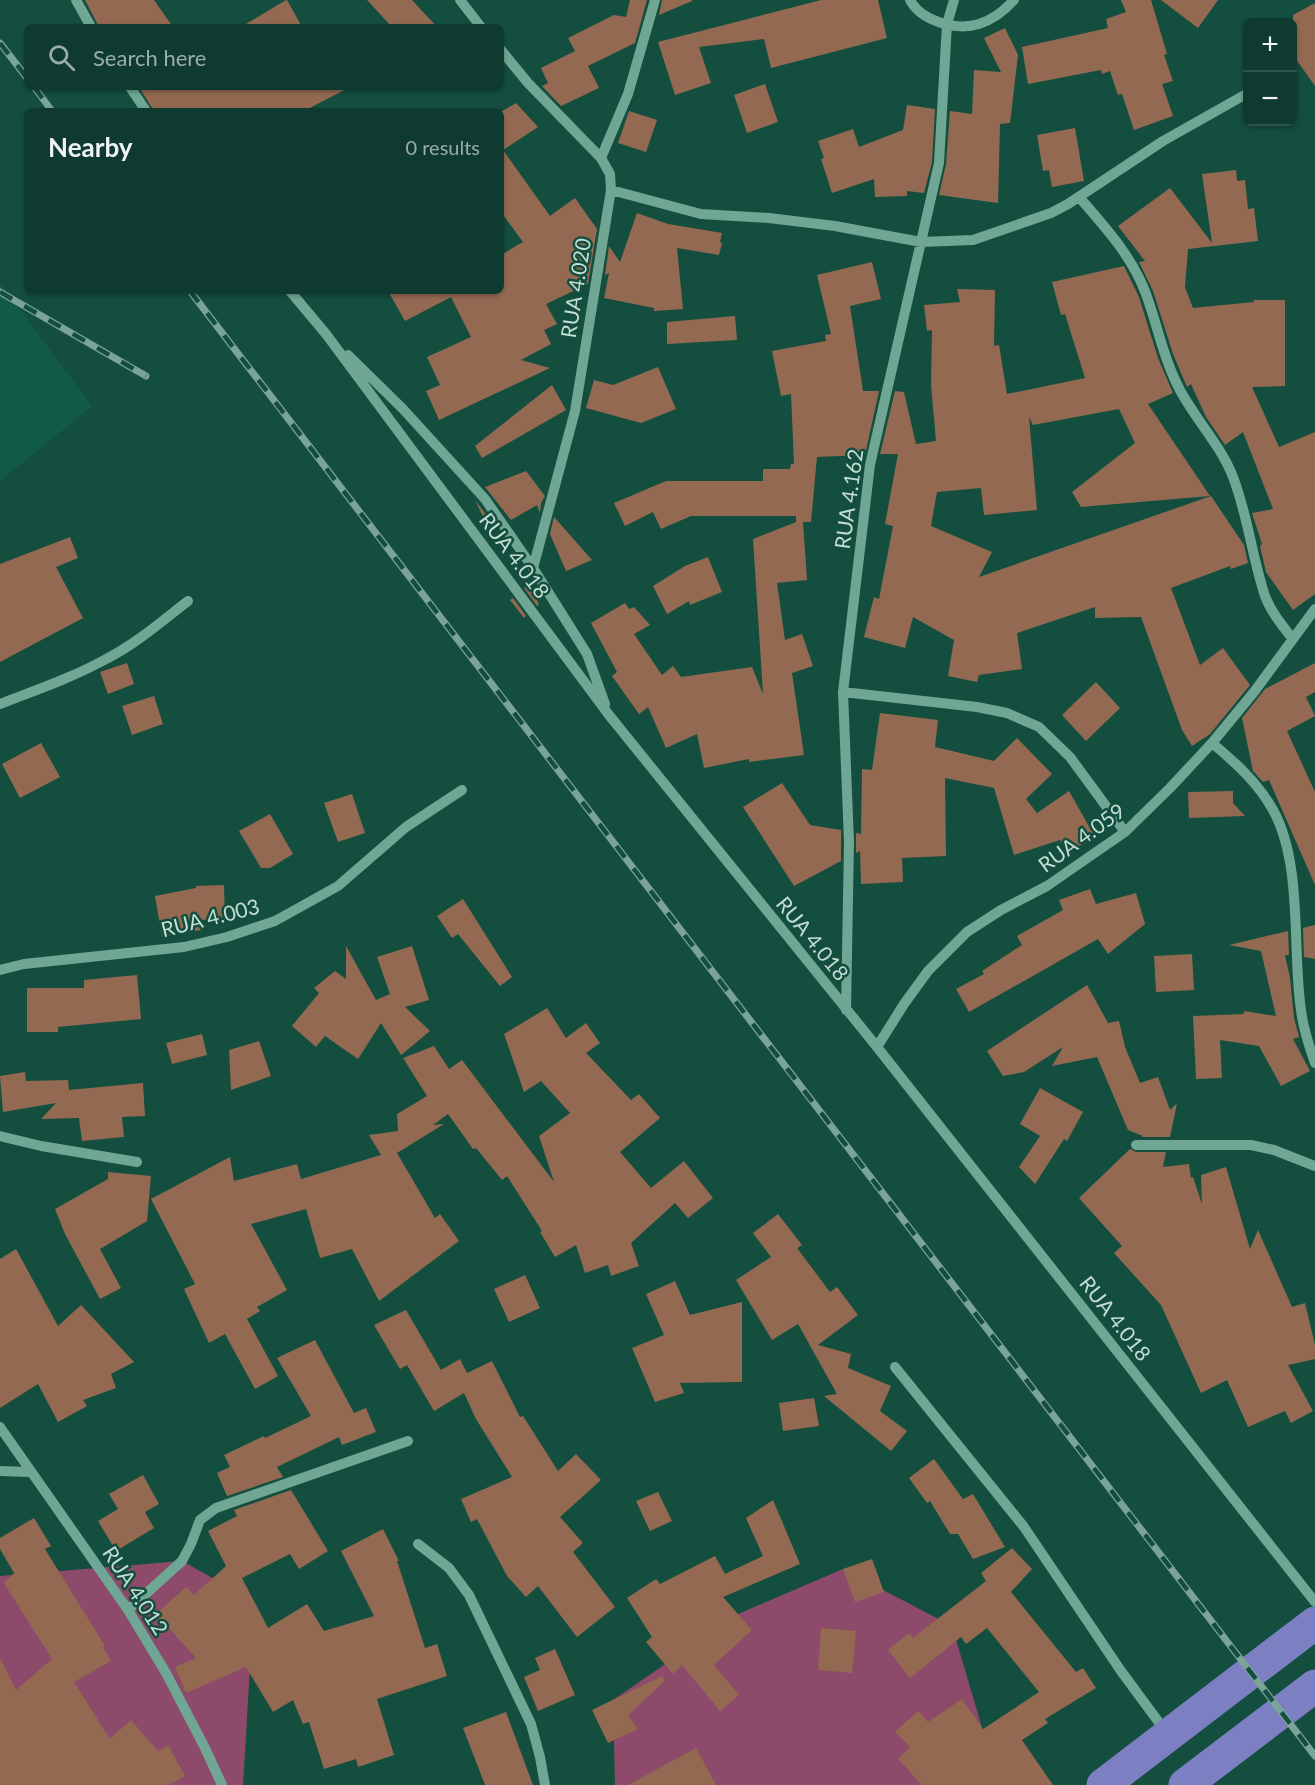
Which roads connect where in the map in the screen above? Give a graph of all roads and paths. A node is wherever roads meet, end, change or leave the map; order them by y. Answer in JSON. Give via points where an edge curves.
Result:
{"nodes":[{"id":1,"x":76,"y":0,"type":"edge"},
{"id":2,"x":460,"y":0,"type":"edge"},
{"id":3,"x":654,"y":0,"type":"edge"},
{"id":4,"x":910,"y":0,"type":"edge"},
{"id":5,"x":954,"y":0,"type":"edge"},
{"id":6,"x":1014,"y":0,"type":"edge"},
{"id":7,"x":89,"y":24,"type":"edge"},
{"id":8,"x":479,"y":24,"type":"edge"},
{"id":9,"x":947,"y":24,"type":"junction"},
{"id":10,"x":504,"y":54,"type":"edge"},
{"id":11,"x":132,"y":90,"type":"edge"},
{"id":12,"x":1243,"y":96,"type":"edge"},
{"id":13,"x":144,"y":108,"type":"edge"},
{"id":14,"x":602,"y":158,"type":"junction"},
{"id":15,"x":611,"y":190,"type":"junction"},
{"id":16,"x":1079,"y":197,"type":"junction"},
{"id":17,"x":921,"y":242,"type":"junction"},
{"id":18,"x":293,"y":294,"type":"edge"},
{"id":19,"x":326,"y":334,"type":"junction"},
{"id":20,"x":533,"y":568,"type":"junction"},
{"id":21,"x":188,"y":601,"type":"dead end"},
{"id":22,"x":1315,"y":609,"type":"edge"},
{"id":23,"x":1293,"y":638,"type":"junction"},
{"id":24,"x":843,"y":692,"type":"junction"},
{"id":25,"x":0,"y":704,"type":"edge"},
{"id":26,"x":609,"y":715,"type":"junction"},
{"id":27,"x":1212,"y":743,"type":"junction"},
{"id":28,"x":462,"y":790,"type":"dead end"},
{"id":29,"x":1125,"y":832,"type":"junction"},
{"id":30,"x":0,"y":970,"type":"edge"},
{"id":31,"x":846,"y":1010,"type":"junction"},
{"id":32,"x":877,"y":1047,"type":"junction"},
{"id":33,"x":1315,"y":1063,"type":"edge"},
{"id":34,"x":0,"y":1136,"type":"edge"},
{"id":35,"x":1136,"y":1145,"type":"dead end"},
{"id":36,"x":137,"y":1162,"type":"dead end"},
{"id":37,"x":1315,"y":1166,"type":"edge"},
{"id":38,"x":895,"y":1366,"type":"dead end"},
{"id":39,"x":0,"y":1426,"type":"edge"},
{"id":40,"x":408,"y":1441,"type":"dead end"},
{"id":41,"x":0,"y":1472,"type":"edge"},
{"id":42,"x":30,"y":1472,"type":"junction"},
{"id":43,"x":418,"y":1544,"type":"dead end"},
{"id":44,"x":1315,"y":1602,"type":"edge"},
{"id":45,"x":128,"y":1610,"type":"junction"},
{"id":46,"x":1315,"y":1623,"type":"edge"},
{"id":47,"x":1315,"y":1686,"type":"edge"},
{"id":48,"x":1168,"y":1735,"type":"junction"},
{"id":49,"x":222,"y":1785,"type":"edge"},
{"id":50,"x":544,"y":1785,"type":"edge"},
{"id":51,"x":1103,"y":1785,"type":"edge"},
{"id":52,"x":1185,"y":1785,"type":"edge"}],
"edges":[{"from":1,"to":7,"type":"street"},
{"from":2,"to":8,"type":"street"},
{"from":3,"to":14,"type":"street","via":[[628,94]]},
{"from":4,"to":9,"type":"street","via":[[922,15]]},
{"from":5,"to":9,"type":"street","name":"RUA 4.162"},
{"from":6,"to":9,"type":"street","via":[[994,17],[978,24]]},
{"from":9,"to":17,"type":"street","name":"RUA 4.162","via":[[939,162]]},
{"from":10,"to":14,"type":"street","name":"RUA 4.020"},
{"from":11,"to":13,"type":"street"},
{"from":12,"to":16,"type":"street","via":[[1163,141]]},
{"from":14,"to":15,"type":"street","name":"RUA 4.020","via":[[610,174]]},
{"from":15,"to":17,"type":"street","via":[[701,214],[836,226]]},
{"from":15,"to":20,"type":"street","name":"RUA 4.020","via":[[575,411]]},
{"from":16,"to":17,"type":"street","via":[[1051,213],[973,240]]},
{"from":16,"to":23,"type":"street","via":[[1129,258],[1146,293],[1180,392],[1233,475],[1266,598]]},
{"from":17,"to":24,"type":"street","name":"RUA 4.162","via":[[870,465]]},
{"from":18,"to":19,"type":"street","name":"RUA 4.018"},
{"from":19,"to":20,"type":"street","via":[[403,409],[485,499]]},
{"from":19,"to":26,"type":"street","name":"RUA 4.018"},
{"from":20,"to":26,"type":"street","via":[[587,654]]},
{"from":21,"to":25,"type":"street","via":[[109,658]]},
{"from":22,"to":23,"type":"street","name":"RUA 4.059"},
{"from":23,"to":27,"type":"street","name":"RUA 4.059"},
{"from":24,"to":29,"type":"street","via":[[977,707],[1007,713],[1039,726],[1070,757]]},
{"from":24,"to":31,"type":"street","name":"RUA 4.162","via":[[849,842]]},
{"from":26,"to":31,"type":"street","name":"RUA 4.018"},
{"from":27,"to":29,"type":"street","name":"RUA 4.059"},
{"from":27,"to":33,"type":"street","via":[[1260,789],[1275,812],[1284,837],[1291,872],[1301,1010]]},
{"from":28,"to":30,"type":"street","name":"RUA 4.003","via":[[406,827],[338,886],[275,921],[184,947]]},
{"from":29,"to":32,"type":"street","name":"RUA 4.059","via":[[1047,886],[967,932],[928,970]]},
{"from":31,"to":32,"type":"street","name":"RUA 4.018"},
{"from":32,"to":44,"type":"street","name":"RUA 4.018"},
{"from":34,"to":36,"type":"street"},
{"from":35,"to":37,"type":"street","via":[[1251,1145]]},
{"from":38,"to":48,"type":"street","via":[[1024,1527]]},
{"from":39,"to":42,"type":"street","name":"RUA 4.012"},
{"from":40,"to":45,"type":"street","via":[[216,1509],[200,1520],[182,1561]]},
{"from":41,"to":42,"type":"street"},
{"from":42,"to":45,"type":"street","name":"RUA 4.012"},
{"from":43,"to":50,"type":"street","via":[[449,1568],[469,1595],[531,1724]]},
{"from":45,"to":49,"type":"street","name":"RUA 4.012","via":[[201,1738]]},
{"from":46,"to":48,"type":"main road"},
{"from":47,"to":52,"type":"main road"},
{"from":48,"to":51,"type":"main road"}]}
